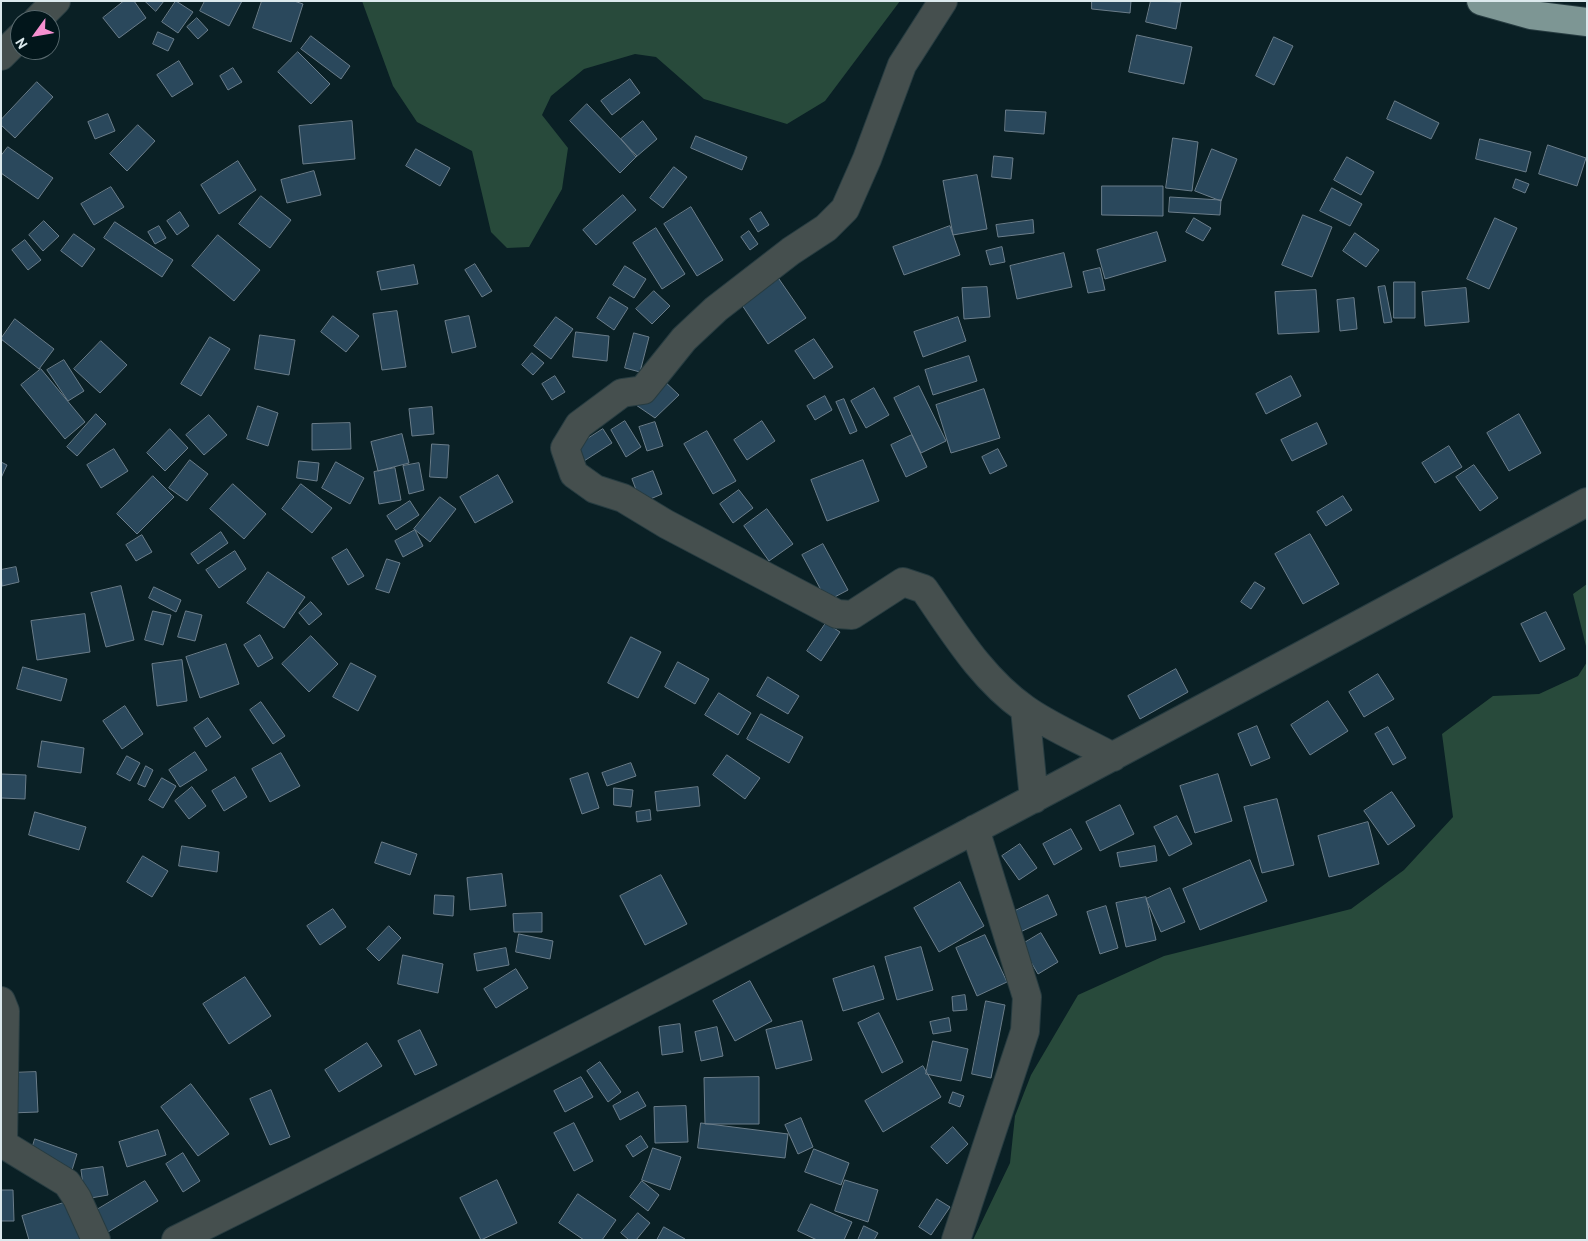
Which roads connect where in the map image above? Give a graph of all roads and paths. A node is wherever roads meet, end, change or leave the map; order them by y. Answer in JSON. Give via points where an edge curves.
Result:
{"nodes":[{"id":1,"x":56,"y":1,"type":"edge"},
{"id":2,"x":943,"y":1,"type":"edge"},
{"id":3,"x":1481,"y":1,"type":"edge"},
{"id":4,"x":47,"y":10,"type":"edge"},
{"id":5,"x":1587,"y":22,"type":"edge"},
{"id":6,"x":10,"y":47,"type":"edge"},
{"id":7,"x":1,"y":56,"type":"edge"},
{"id":8,"x":1587,"y":502,"type":"edge"},
{"id":9,"x":1025,"y":709,"type":"junction"},
{"id":10,"x":1113,"y":757,"type":"junction"},
{"id":11,"x":1034,"y":798,"type":"junction"},
{"id":12,"x":974,"y":829,"type":"junction"},
{"id":13,"x":1,"y":1001,"type":"edge"},
{"id":14,"x":2,"y":1144,"type":"edge"},
{"id":15,"x":96,"y":1240,"type":"edge"},
{"id":16,"x":176,"y":1240,"type":"edge"},
{"id":17,"x":956,"y":1240,"type":"edge"}],
"edges":[{"from":1,"to":4,"type":"street"},
{"from":2,"to":9,"type":"street","via":[[902,65],[845,209],[826,228],[716,309],[684,339],[643,390],[622,393],[579,426],[565,448],[574,474],[595,489],[623,498],[837,614],[852,615],[903,582],[924,589],[954,635],[981,668]]},
{"from":3,"to":5,"type":"highway","via":[[1531,15]]},
{"from":6,"to":7,"type":"street"},
{"from":8,"to":10,"type":"street"},
{"from":9,"to":10,"type":"street"},
{"from":9,"to":11,"type":"street"},
{"from":10,"to":11,"type":"street"},
{"from":11,"to":12,"type":"street"},
{"from":12,"to":16,"type":"street","via":[[423,1117]]},
{"from":12,"to":17,"type":"street","via":[[1027,997],[1026,1030]]},
{"from":13,"to":14,"type":"street","via":[[5,1011]]},
{"from":14,"to":15,"type":"street","via":[[66,1183],[77,1198]]}]}
